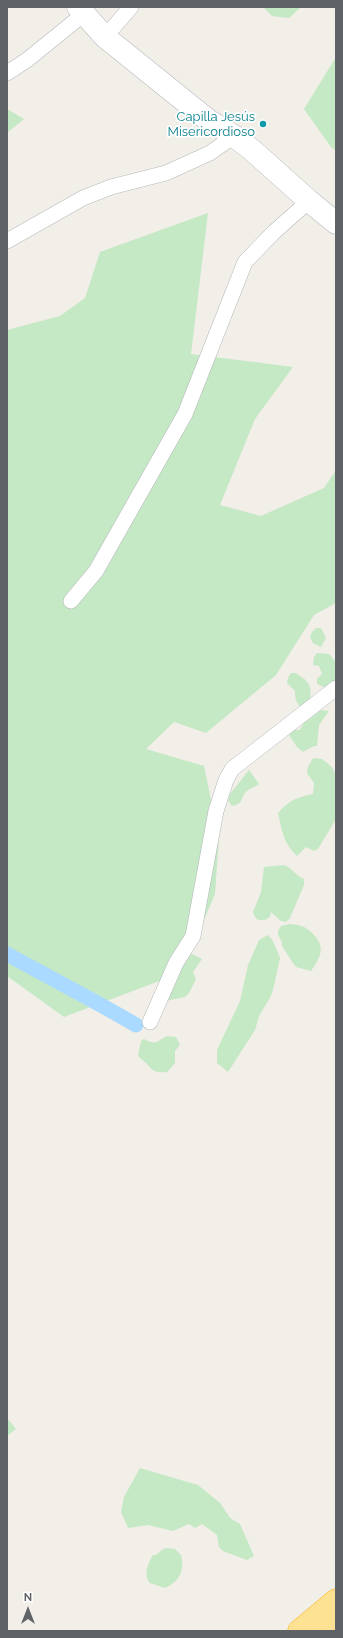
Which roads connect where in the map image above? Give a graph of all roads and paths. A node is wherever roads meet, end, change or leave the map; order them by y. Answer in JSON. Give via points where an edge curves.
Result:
{"nodes":[{"id":1,"x":131,"y":7,"type":"edge"},
{"id":2,"x":81,"y":10,"type":"edge"},
{"id":3,"x":105,"y":37,"type":"junction"},
{"id":4,"x":7,"y":73,"type":"edge"},
{"id":5,"x":234,"y":136,"type":"junction"},
{"id":6,"x":309,"y":201,"type":"junction"},
{"id":7,"x":336,"y":223,"type":"edge"},
{"id":8,"x":7,"y":241,"type":"edge"},
{"id":9,"x":71,"y":601,"type":"dead end"},
{"id":10,"x":336,"y":688,"type":"edge"},
{"id":11,"x":150,"y":1022,"type":"dead end"},
{"id":12,"x":336,"y":1600,"type":"edge"},
{"id":13,"x":336,"y":1625,"type":"edge"},
{"id":14,"x":299,"y":1631,"type":"edge"},
{"id":15,"x":329,"y":1631,"type":"edge"}],
"edges":[{"from":1,"to":3,"type":"street"},
{"from":2,"to":3,"type":"main road"},
{"from":2,"to":4,"type":"street","via":[[27,60]]},
{"from":3,"to":5,"type":"main road","via":[[208,120]]},
{"from":5,"to":6,"type":"main road"},
{"from":5,"to":8,"type":"street","via":[[210,153],[166,173],[112,187],[83,198]]},
{"from":6,"to":7,"type":"main road"},
{"from":6,"to":9,"type":"street","via":[[245,262],[185,414],[96,571]]},
{"from":10,"to":11,"type":"street","via":[[232,769],[216,811],[193,936],[176,963]]},
{"from":12,"to":14,"type":"highway"},
{"from":13,"to":15,"type":"highway"}]}
